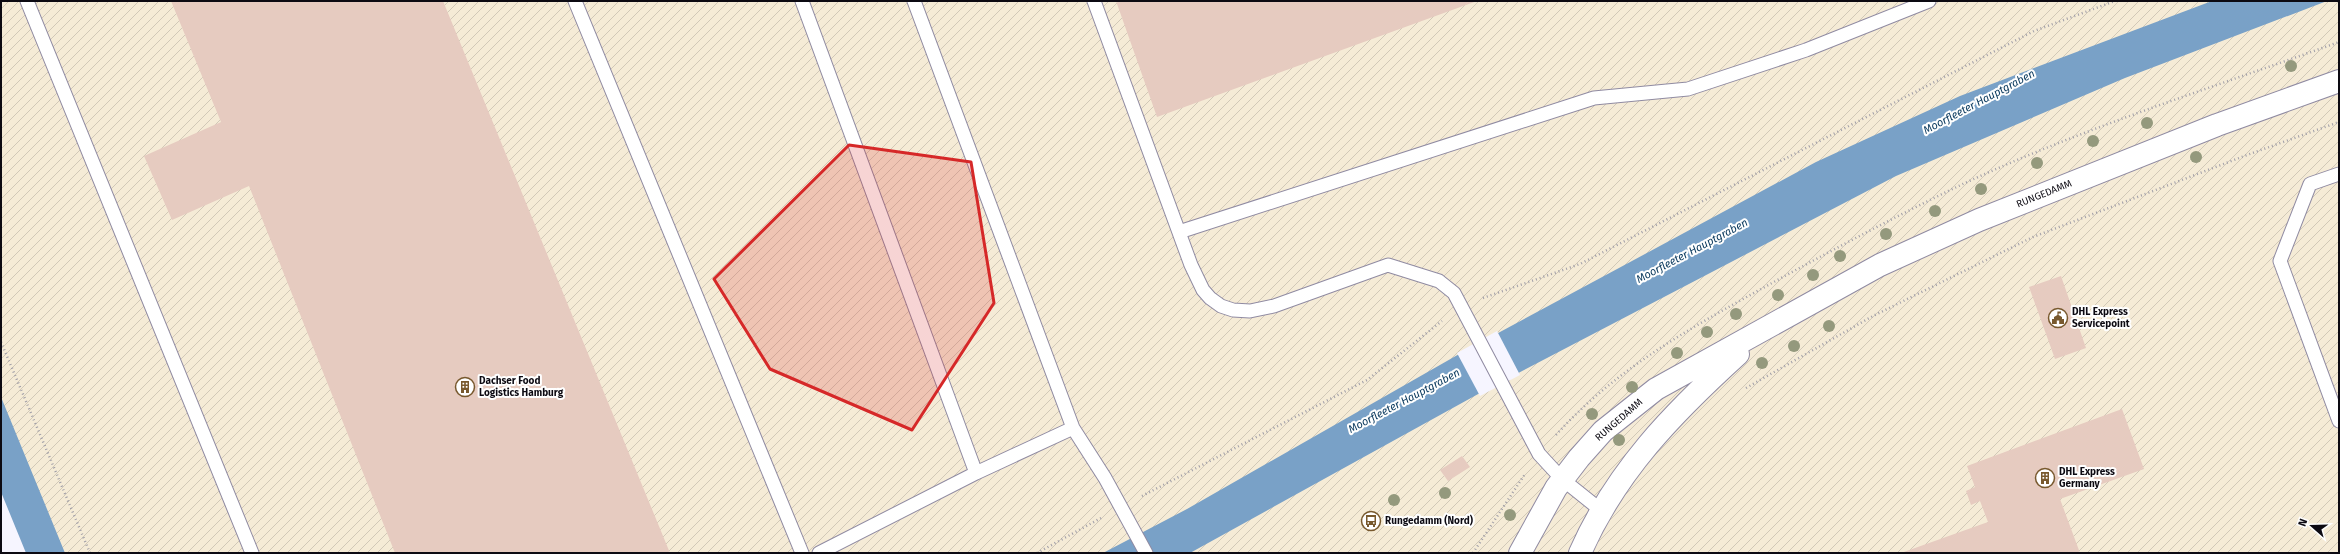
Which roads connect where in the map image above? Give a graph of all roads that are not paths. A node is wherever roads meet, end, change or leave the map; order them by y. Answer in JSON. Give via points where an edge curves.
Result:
{"nodes":[{"id":1,"x":27,"y":1,"type":"edge"},
{"id":2,"x":575,"y":1,"type":"edge"},
{"id":3,"x":802,"y":1,"type":"edge"},
{"id":4,"x":914,"y":1,"type":"edge"},
{"id":5,"x":1094,"y":1,"type":"edge"},
{"id":6,"x":1929,"y":1,"type":"edge"},
{"id":7,"x":2339,"y":81,"type":"edge"},
{"id":8,"x":2339,"y":174,"type":"edge"},
{"id":9,"x":1179,"y":232,"type":"junction"},
{"id":10,"x":1761,"y":333,"type":"junction"},
{"id":11,"x":2339,"y":421,"type":"edge"},
{"id":12,"x":1073,"y":428,"type":"junction"},
{"id":13,"x":976,"y":473,"type":"junction"},
{"id":14,"x":1562,"y":479,"type":"junction"},
{"id":15,"x":1602,"y":511,"type":"junction"},
{"id":16,"x":252,"y":553,"type":"edge"},
{"id":17,"x":802,"y":553,"type":"edge"},
{"id":18,"x":819,"y":553,"type":"edge"},
{"id":19,"x":1146,"y":553,"type":"edge"},
{"id":20,"x":1520,"y":553,"type":"edge"},
{"id":21,"x":1580,"y":553,"type":"edge"}],
"edges":[{"from":1,"to":16,"type":"lane"},
{"from":2,"to":17,"type":"lane"},
{"from":3,"to":13,"type":"lane"},
{"from":4,"to":12,"type":"lane"},
{"from":5,"to":9,"type":"lane"},
{"from":6,"to":9,"type":"lane","via":[[1806,50],[1688,89],[1594,98]]},
{"from":7,"to":10,"type":"street","name":"RUNGEDAMM","via":[[2217,125],[1980,220],[1880,265]]},
{"from":8,"to":11,"type":"lane","via":[[2310,184],[2280,261]]},
{"from":9,"to":14,"type":"lane","via":[[1203,290],[1221,306],[1233,310],[1250,311],[1274,306],[1388,265],[1439,281],[1454,293],[1539,454]]},
{"from":10,"to":14,"type":"street","name":"RUNGEDAMM","via":[[1685,372],[1649,394],[1603,431]]},
{"from":10,"to":15,"type":"street","name":"RUNGEDAMM","via":[[1707,381],[1652,438]]},
{"from":12,"to":13,"type":"lane"},
{"from":12,"to":19,"type":"lane","via":[[1105,478]]},
{"from":13,"to":18,"type":"lane"},
{"from":14,"to":15,"type":"lane"},
{"from":14,"to":20,"type":"street","name":"RUNGEDAMM"},
{"from":15,"to":21,"type":"street","name":"RUNGEDAMM"}]}
